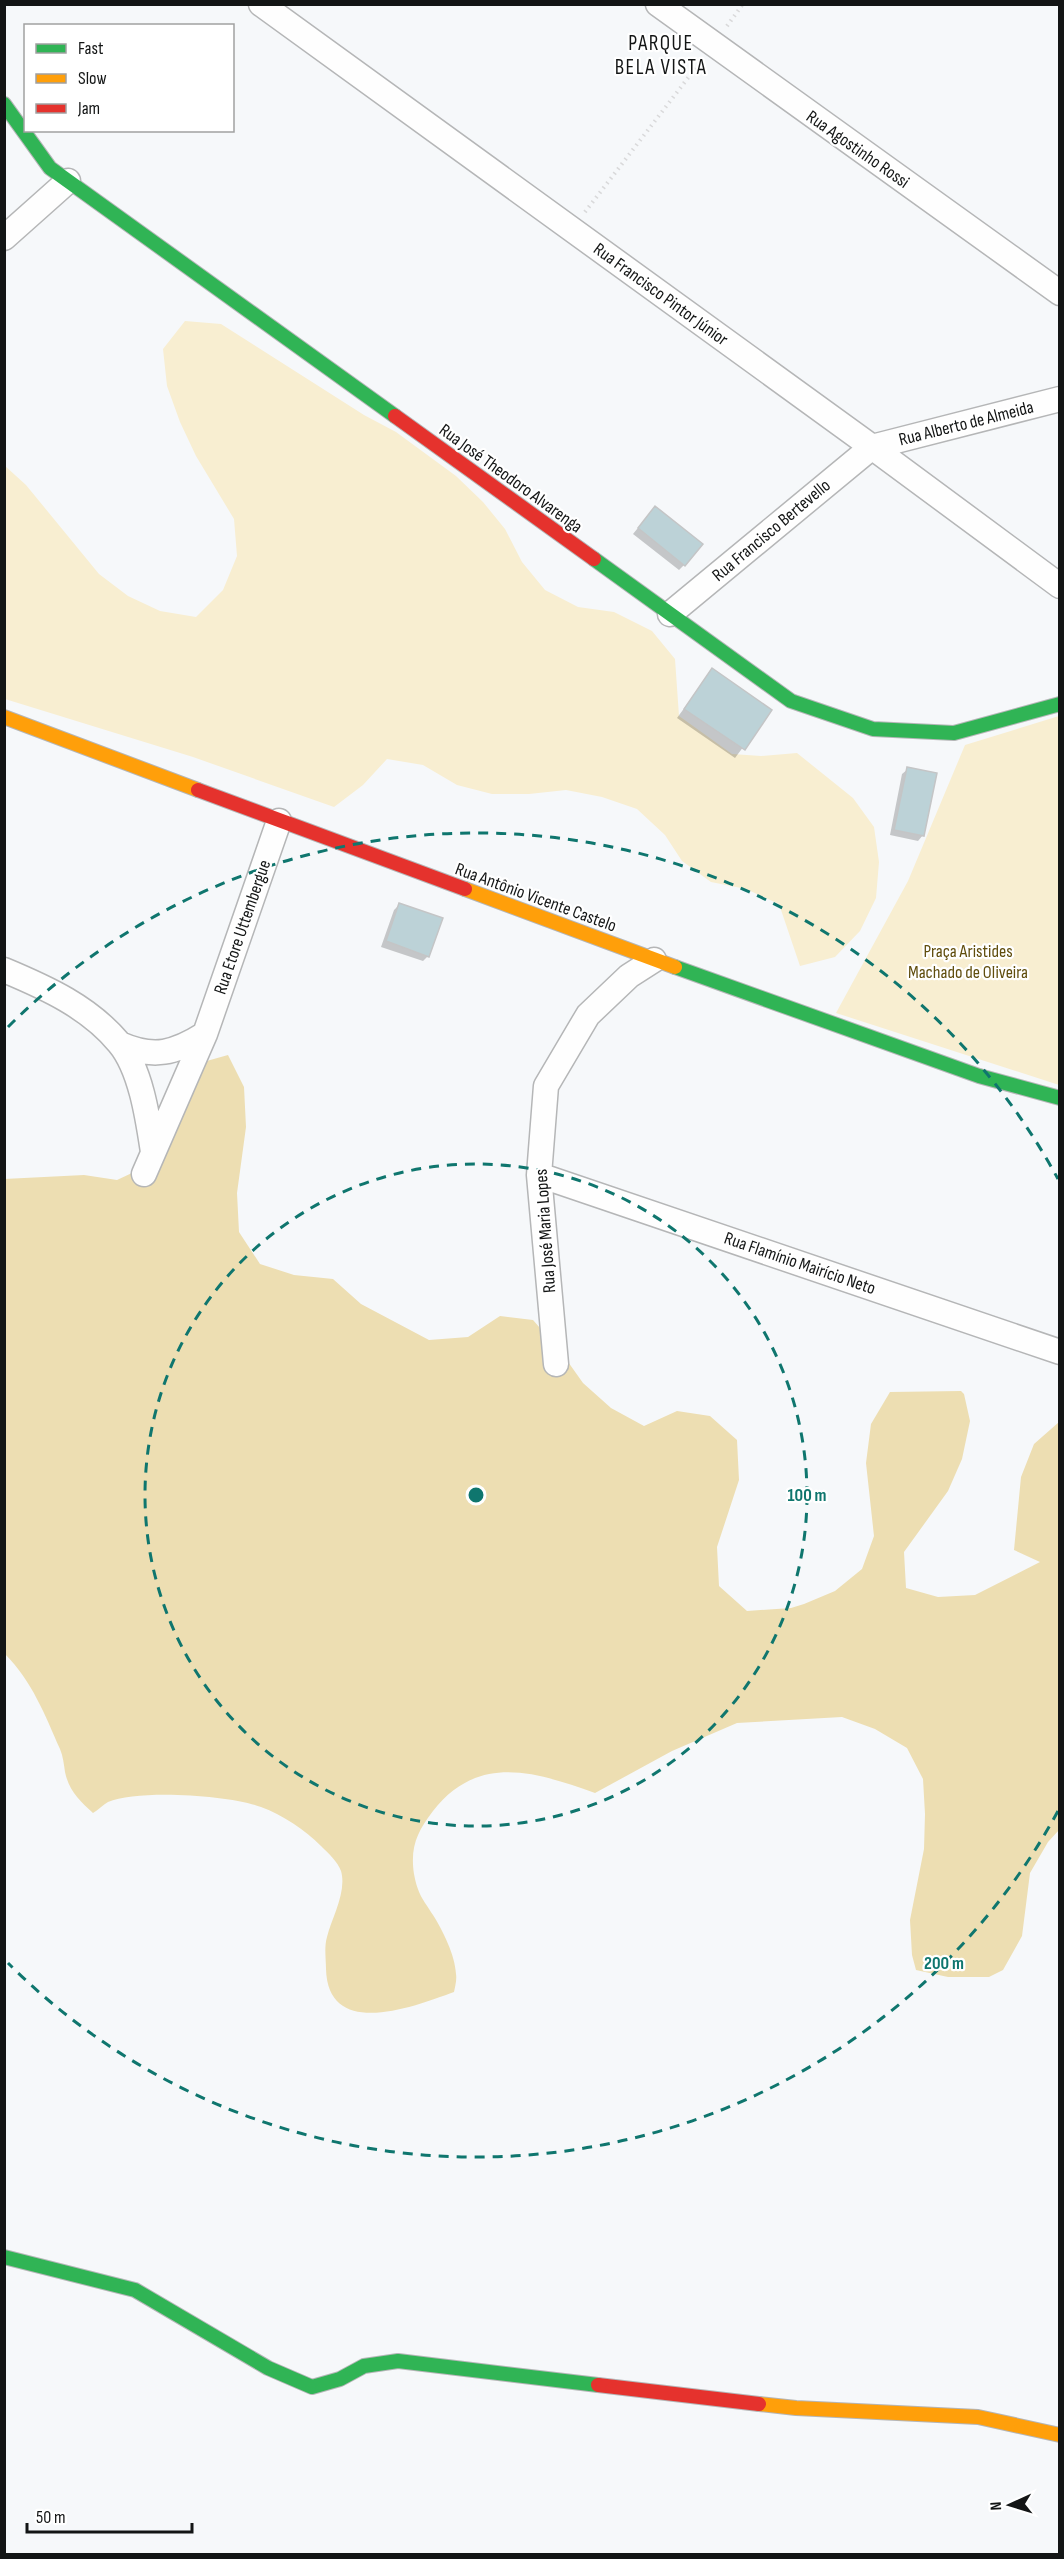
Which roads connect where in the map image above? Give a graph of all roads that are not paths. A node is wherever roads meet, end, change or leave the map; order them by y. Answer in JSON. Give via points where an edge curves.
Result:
{"nodes":[{"id":1,"x":261,"y":4,"type":"edge"},
{"id":2,"x":658,"y":4,"type":"edge"},
{"id":3,"x":4,"y":104,"type":"edge"},
{"id":4,"x":24,"y":132,"type":"edge"},
{"id":5,"x":24,"y":132,"type":"edge"},
{"id":6,"x":68,"y":181,"type":"junction"},
{"id":7,"x":4,"y":238,"type":"edge"},
{"id":8,"x":1059,"y":293,"type":"edge"},
{"id":9,"x":1059,"y":399,"type":"edge"},
{"id":10,"x":872,"y":447,"type":"junction"},
{"id":11,"x":1059,"y":586,"type":"edge"},
{"id":12,"x":670,"y":614,"type":"junction"},
{"id":13,"x":1059,"y":704,"type":"edge"},
{"id":14,"x":4,"y":717,"type":"edge"},
{"id":15,"x":279,"y":821,"type":"junction"},
{"id":16,"x":654,"y":960,"type":"junction"},
{"id":17,"x":4,"y":970,"type":"edge"},
{"id":18,"x":205,"y":1034,"type":"junction"},
{"id":19,"x":120,"y":1044,"type":"junction"},
{"id":20,"x":1059,"y":1098,"type":"edge"},
{"id":21,"x":540,"y":1174,"type":"junction"},
{"id":22,"x":1059,"y":1352,"type":"edge"},
{"id":23,"x":556,"y":1364,"type":"dead end"},
{"id":24,"x":4,"y":2257,"type":"edge"},
{"id":25,"x":1059,"y":2435,"type":"edge"}],
"edges":[{"from":1,"to":10,"type":"street","name":"Rua Francisco Pintor Júnior"},
{"from":2,"to":8,"type":"street","name":"Rua Agostinho Rossi"},
{"from":3,"to":4,"type":"street","name":"Rua José Theodoro Alvarenga"},
{"from":5,"to":6,"type":"street","name":"Rua José Theodoro Alvarenga","via":[[50,168]]},
{"from":6,"to":7,"type":"street"},
{"from":6,"to":12,"type":"street","name":"Rua José Theodoro Alvarenga"},
{"from":9,"to":10,"type":"street","name":"Rua Alberto de Almeida"},
{"from":10,"to":11,"type":"street","name":"Rua Francisco Pintor Júnior"},
{"from":10,"to":12,"type":"street","name":"Rua Francisco Bertevello"},
{"from":12,"to":13,"type":"street","name":"Rua José Theodoro Alvarenga","via":[[791,701],[873,729],[954,733]]},
{"from":14,"to":15,"type":"street","name":"Rua Antônio Vicente Castelo"},
{"from":15,"to":16,"type":"street","name":"Rua Antônio Vicente Castelo"},
{"from":15,"to":18,"type":"street","name":"Rua Etore Uttembergue"},
{"from":16,"to":20,"type":"street","name":"Rua Antônio Vicente Castelo","via":[[979,1076]]},
{"from":16,"to":21,"type":"street","name":"Rua José Maria Lopes","via":[[629,976],[588,1016],[546,1086]]},
{"from":17,"to":19,"type":"street","via":[[48,988],[86,1011]]},
{"from":18,"to":19,"type":"street","via":[[171,1052],[150,1053]]},
{"from":18,"to":19,"type":"street","name":"Rua Etore Uttembergue","via":[[149,1163],[148,1118],[135,1074]]},
{"from":21,"to":22,"type":"street","name":"Rua Flamínio Mairício Neto"},
{"from":21,"to":23,"type":"street","name":"Rua José Maria Lopes"},
{"from":24,"to":25,"type":"street","via":[[135,2290],[268,2368],[312,2387],[340,2379],[364,2366],[398,2361],[796,2408],[978,2417]]}]}
